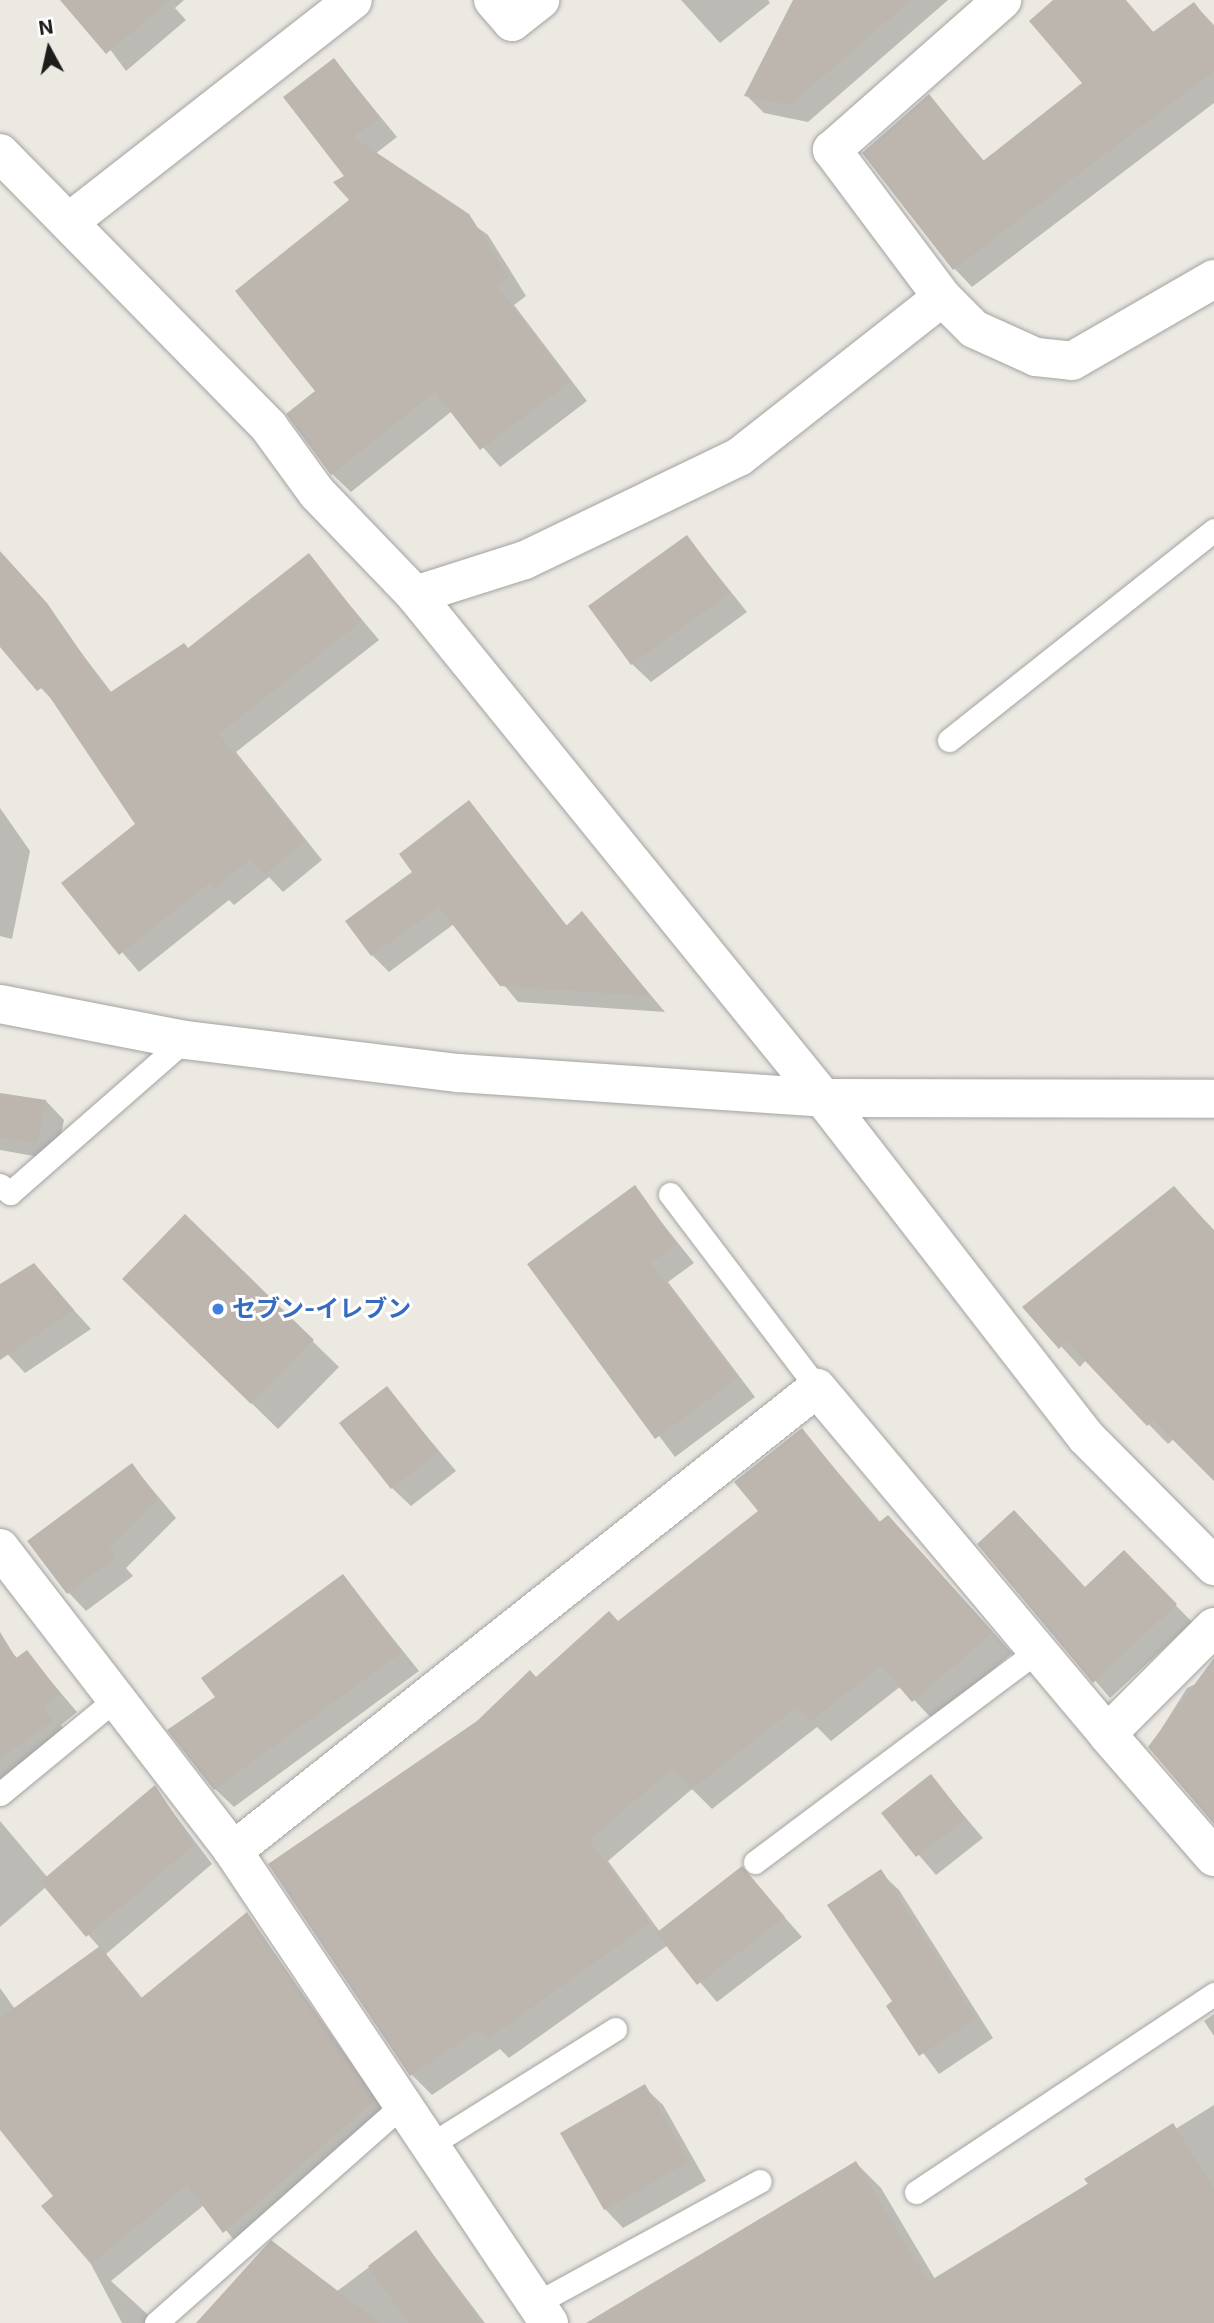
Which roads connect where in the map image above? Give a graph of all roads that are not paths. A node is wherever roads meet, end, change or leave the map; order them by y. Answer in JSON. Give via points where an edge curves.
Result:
{"nodes":[{"id":1,"x":353,"y":0,"type":"edge"},
{"id":2,"x":493,"y":0,"type":"edge"},
{"id":3,"x":540,"y":0,"type":"edge"},
{"id":4,"x":1002,"y":0,"type":"edge"},
{"id":5,"x":0,"y":153,"type":"edge"},
{"id":6,"x":69,"y":222,"type":"junction"},
{"id":7,"x":1214,"y":279,"type":"edge"},
{"id":8,"x":942,"y":298,"type":"junction"},
{"id":9,"x":1214,"y":530,"type":"edge"},
{"id":10,"x":415,"y":595,"type":"junction"},
{"id":11,"x":949,"y":740,"type":"dead end"},
{"id":12,"x":0,"y":1004,"type":"edge"},
{"id":13,"x":185,"y":1040,"type":"junction"},
{"id":14,"x":823,"y":1098,"type":"junction"},
{"id":15,"x":1214,"y":1099,"type":"edge"},
{"id":16,"x":0,"y":1185,"type":"edge"},
{"id":17,"x":670,"y":1194,"type":"dead end"},
{"id":18,"x":817,"y":1388,"type":"junction"},
{"id":19,"x":0,"y":1548,"type":"edge"},
{"id":20,"x":1214,"y":1566,"type":"edge"},
{"id":21,"x":1214,"y":1627,"type":"edge"},
{"id":22,"x":1037,"y":1651,"type":"junction"},
{"id":23,"x":117,"y":1698,"type":"junction"},
{"id":24,"x":1107,"y":1734,"type":"junction"},
{"id":25,"x":0,"y":1794,"type":"edge"},
{"id":26,"x":233,"y":1851,"type":"junction"},
{"id":27,"x":1214,"y":1857,"type":"edge"},
{"id":28,"x":755,"y":1862,"type":"dead end"},
{"id":29,"x":1214,"y":1994,"type":"edge"},
{"id":30,"x":615,"y":2029,"type":"dead end"},
{"id":31,"x":400,"y":2107,"type":"junction"},
{"id":32,"x":427,"y":2147,"type":"junction"},
{"id":33,"x":760,"y":2181,"type":"dead end"},
{"id":34,"x":916,"y":2192,"type":"dead end"},
{"id":35,"x":542,"y":2313,"type":"edge"},
{"id":36,"x":156,"y":2323,"type":"edge"}],
"edges":[{"from":1,"to":6,"type":"street"},
{"from":2,"to":3,"type":"street","via":[[512,22]]},
{"from":4,"to":8,"type":"street","via":[[832,150]]},
{"from":5,"to":6,"type":"street"},
{"from":6,"to":10,"type":"street","via":[[270,427],[317,493]]},
{"from":7,"to":8,"type":"street","via":[[1072,361],[1036,357],[974,329]]},
{"from":8,"to":10,"type":"street","via":[[740,457],[525,560]]},
{"from":9,"to":11,"type":"lane"},
{"from":10,"to":14,"type":"street"},
{"from":12,"to":13,"type":"street"},
{"from":13,"to":14,"type":"street","via":[[458,1073]]},
{"from":13,"to":16,"type":"lane","via":[[9,1193]]},
{"from":14,"to":15,"type":"street"},
{"from":14,"to":20,"type":"street","via":[[1086,1437]]},
{"from":17,"to":18,"type":"lane"},
{"from":18,"to":22,"type":"street"},
{"from":18,"to":26,"type":"street"},
{"from":19,"to":23,"type":"street"},
{"from":21,"to":24,"type":"street"},
{"from":22,"to":24,"type":"street"},
{"from":22,"to":28,"type":"lane"},
{"from":23,"to":25,"type":"lane"},
{"from":23,"to":26,"type":"street"},
{"from":24,"to":27,"type":"street"},
{"from":26,"to":31,"type":"street"},
{"from":29,"to":34,"type":"lane"},
{"from":30,"to":32,"type":"lane"},
{"from":31,"to":32,"type":"street"},
{"from":31,"to":36,"type":"lane"},
{"from":32,"to":35,"type":"street"},
{"from":33,"to":35,"type":"lane"}]}
